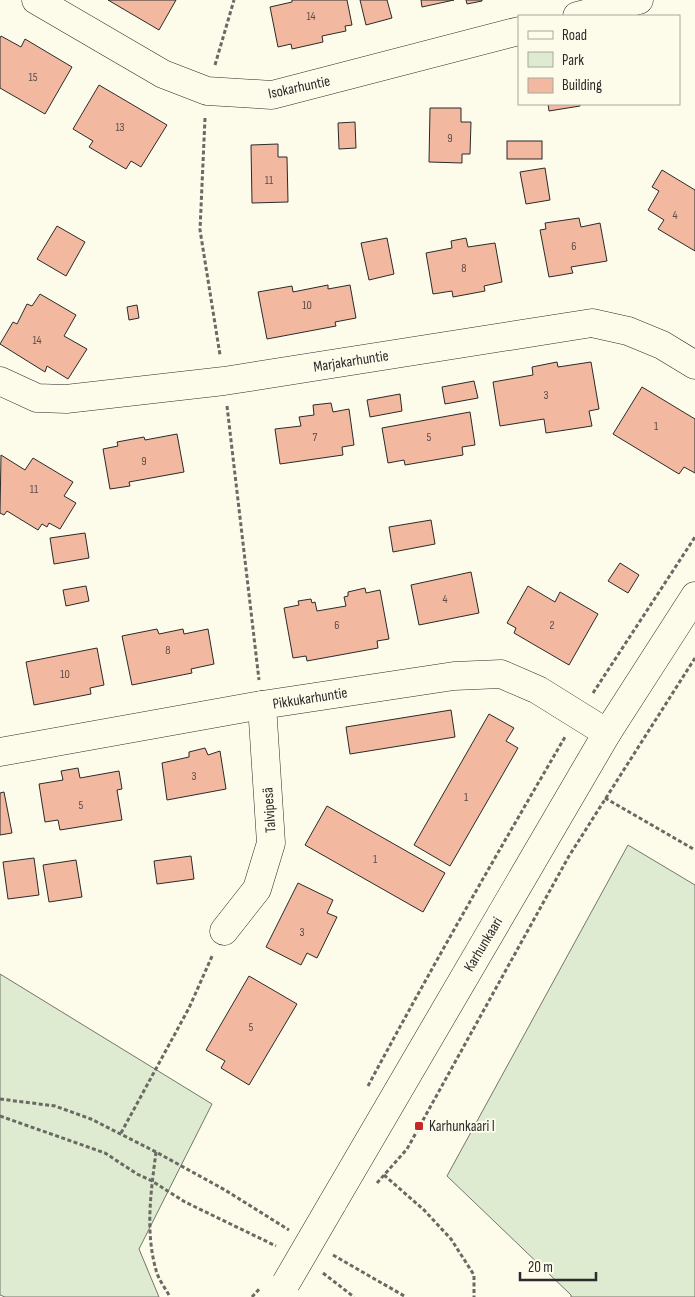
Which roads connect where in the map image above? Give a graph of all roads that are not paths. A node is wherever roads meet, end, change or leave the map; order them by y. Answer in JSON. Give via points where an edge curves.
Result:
{"nodes":[{"id":1,"x":36,"y":0,"type":"edge"},
{"id":2,"x":639,"y":0,"type":"edge"},
{"id":3,"x":581,"y":15,"type":"edge"},
{"id":4,"x":518,"y":31,"type":"edge"},
{"id":5,"x":695,"y":366,"type":"edge"},
{"id":6,"x":0,"y":381,"type":"edge"},
{"id":7,"x":695,"y":596,"type":"edge"},
{"id":8,"x":262,"y":706,"type":"junction"},
{"id":9,"x":606,"y":734,"type":"junction"},
{"id":10,"x":0,"y":752,"type":"edge"},
{"id":11,"x":224,"y":931,"type":"road end"},
{"id":12,"x":282,"y":1290,"type":"edge"}],
"edges":[{"from":1,"to":4,"type":"street","name":"Isokarhuntie","via":[[163,74],[207,92],[272,95]]},
{"from":2,"to":3,"type":"street"},
{"from":5,"to":6,"type":"street","name":"Marjakarhuntie","via":[[662,345],[628,330],[592,323],[224,381],[66,399],[37,398]]},
{"from":7,"to":9,"type":"street","name":"Karhunkaari"},
{"from":8,"to":9,"type":"street","name":"Pikkukarhuntie","via":[[454,676],[501,674],[538,690]]},
{"from":8,"to":10,"type":"street","name":"Pikkukarhuntie"},
{"from":8,"to":11,"type":"street","name":"Talvipesä","via":[[271,843],[256,889]]},
{"from":9,"to":12,"type":"street","name":"Karhunkaari","bridge":true}]}
